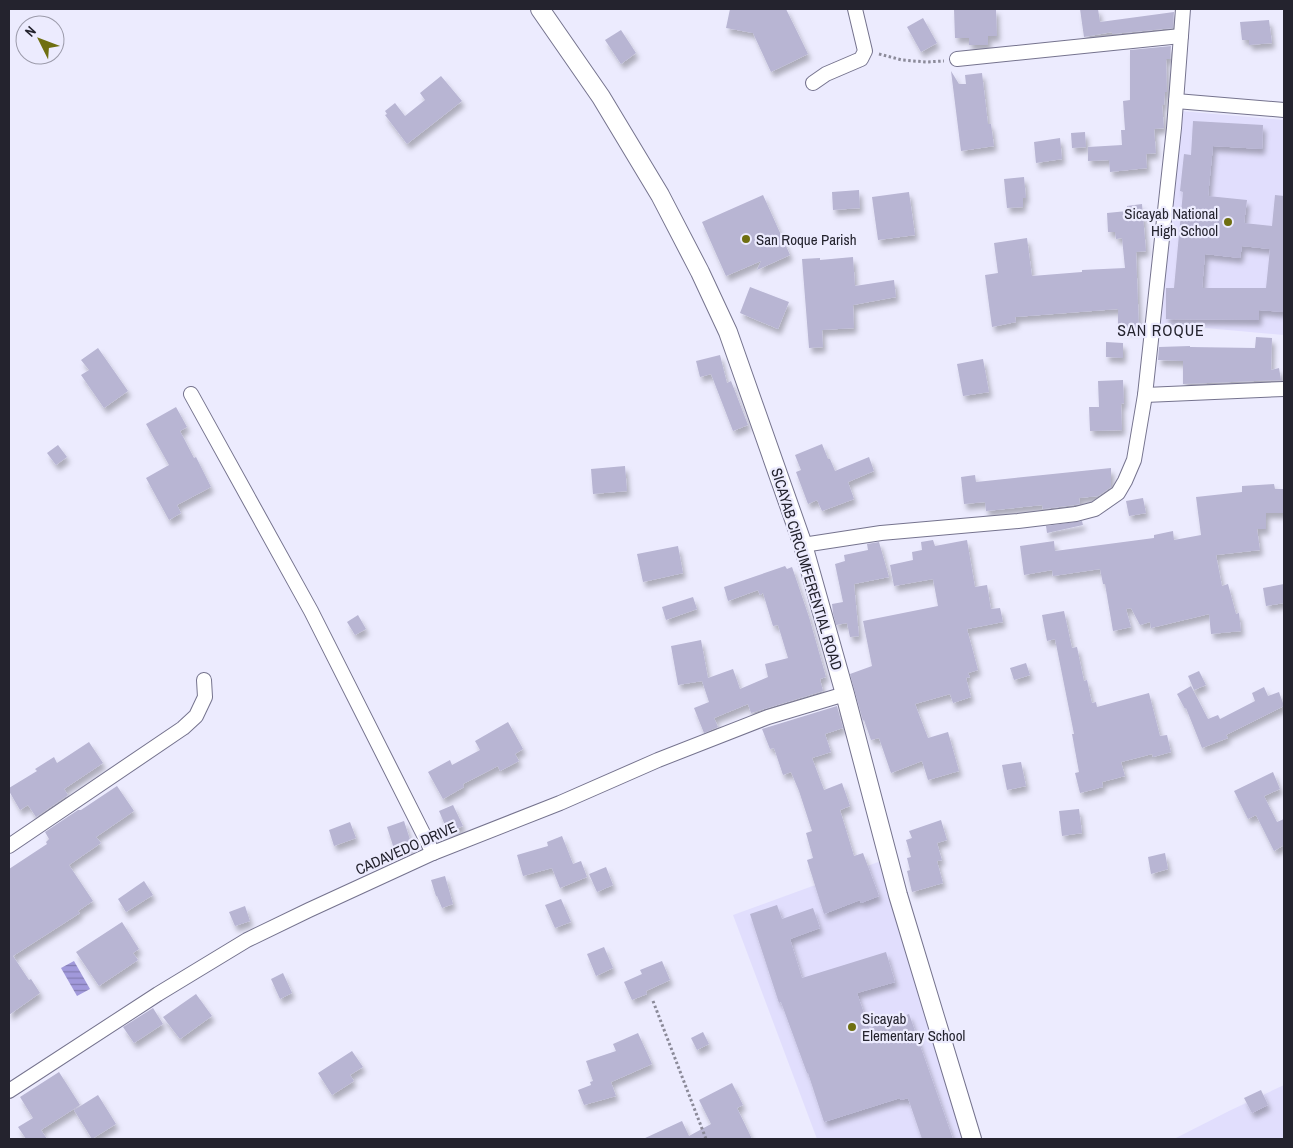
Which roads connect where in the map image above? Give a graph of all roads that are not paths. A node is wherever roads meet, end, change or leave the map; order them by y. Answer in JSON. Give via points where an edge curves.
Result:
{"nodes":[{"id":1,"x":540,"y":9,"type":"edge"},
{"id":2,"x":855,"y":9,"type":"edge"},
{"id":3,"x":1183,"y":9,"type":"edge"},
{"id":4,"x":1181,"y":36,"type":"junction"},
{"id":5,"x":957,"y":59,"type":"road end"},
{"id":6,"x":813,"y":83,"type":"dead end"},
{"id":7,"x":1176,"y":101,"type":"junction"},
{"id":8,"x":1284,"y":110,"type":"edge"},
{"id":9,"x":1284,"y":389,"type":"edge"},
{"id":10,"x":191,"y":394,"type":"dead end"},
{"id":11,"x":1145,"y":395,"type":"junction"},
{"id":12,"x":803,"y":545,"type":"junction"},
{"id":13,"x":204,"y":680,"type":"dead end"},
{"id":14,"x":846,"y":694,"type":"junction"},
{"id":15,"x":9,"y":846,"type":"edge"},
{"id":16,"x":433,"y":852,"type":"junction"},
{"id":17,"x":9,"y":1091,"type":"edge"},
{"id":18,"x":972,"y":1139,"type":"edge"}],
"edges":[{"from":1,"to":12,"type":"street","name":"SICAYAB CIRCUMFERENTIAL ROAD","via":[[601,97],[660,195],[700,272],[728,332]]},
{"from":2,"to":6,"type":"street","via":[[865,51],[861,59]]},
{"from":3,"to":4,"type":"street"},
{"from":4,"to":5,"type":"street"},
{"from":4,"to":7,"type":"street"},
{"from":7,"to":8,"type":"street"},
{"from":7,"to":11,"type":"street"},
{"from":9,"to":11,"type":"street"},
{"from":10,"to":16,"type":"street","via":[[311,611]]},
{"from":11,"to":12,"type":"street","via":[[1134,460],[1128,474],[1118,492],[1095,509],[1028,520],[937,527]]},
{"from":12,"to":14,"type":"street","name":"SICAYAB CIRCUMFERENTIAL ROAD"},
{"from":13,"to":15,"type":"street","via":[[205,697],[196,716],[183,728]]},
{"from":14,"to":16,"type":"street","name":"CADAVEDO DRIVE","via":[[768,717]]},
{"from":14,"to":18,"type":"street","name":"SICAYAB CIRCUMFERENTIAL ROAD","via":[[898,895]]},
{"from":16,"to":17,"type":"street","name":"CADAVEDO DRIVE","via":[[247,940]]}]}
